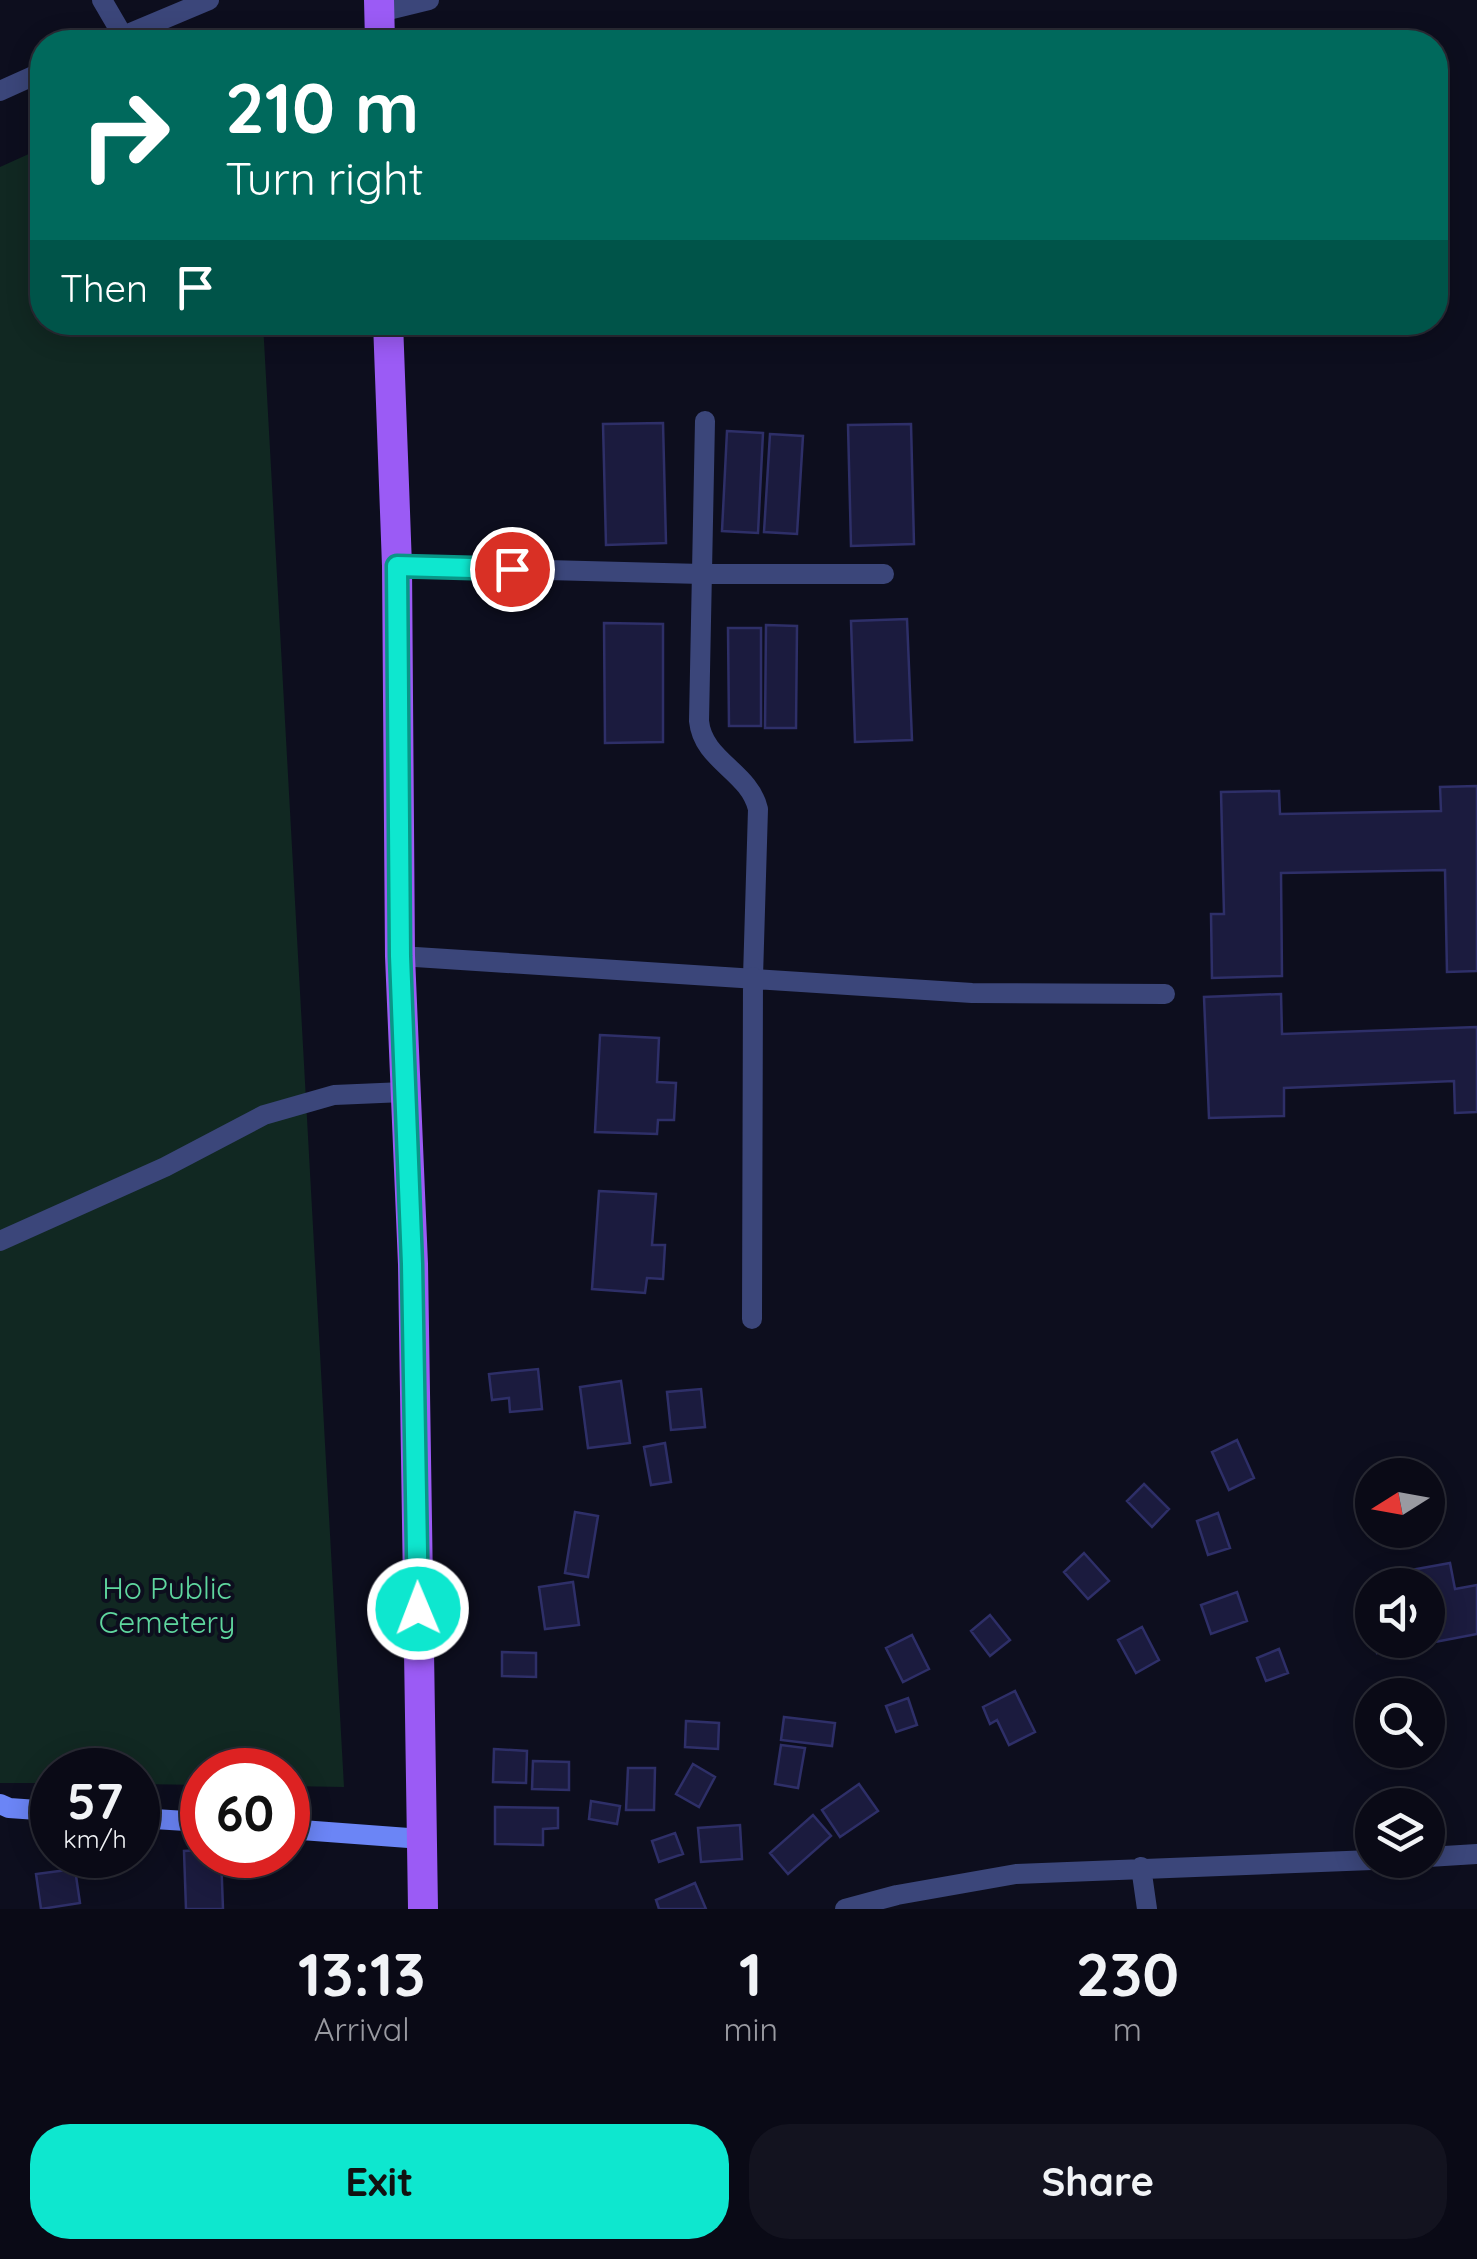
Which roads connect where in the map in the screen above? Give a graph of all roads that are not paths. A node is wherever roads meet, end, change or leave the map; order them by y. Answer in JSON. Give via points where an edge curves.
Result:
{"nodes":[{"id":1,"x":102,"y":0,"type":"edge"},
{"id":2,"x":209,"y":0,"type":"edge"},
{"id":3,"x":429,"y":0,"type":"edge"},
{"id":4,"x":380,"y":18,"type":"edge"},
{"id":5,"x":113,"y":30,"type":"edge"},
{"id":6,"x":137,"y":30,"type":"edge"},
{"id":7,"x":30,"y":77,"type":"edge"},
{"id":8,"x":0,"y":91,"type":"edge"},
{"id":9,"x":388,"y":335,"type":"edge"},
{"id":10,"x":705,"y":421,"type":"dead end"},
{"id":11,"x":397,"y":566,"type":"junction"},
{"id":12,"x":702,"y":574,"type":"junction"},
{"id":13,"x":884,"y":574,"type":"dead end"},
{"id":14,"x":400,"y":956,"type":"junction"},
{"id":15,"x":752,"y":977,"type":"junction"},
{"id":16,"x":1165,"y":994,"type":"dead end"},
{"id":17,"x":404,"y":1092,"type":"junction"},
{"id":18,"x":0,"y":1242,"type":"edge"},
{"id":19,"x":752,"y":1319,"type":"dead end"},
{"id":20,"x":0,"y":1804,"type":"edge"},
{"id":21,"x":30,"y":1809,"type":"edge"},
{"id":22,"x":310,"y":1831,"type":"edge"},
{"id":23,"x":422,"y":1839,"type":"junction"},
{"id":24,"x":1477,"y":1854,"type":"edge"},
{"id":25,"x":1445,"y":1856,"type":"edge"},
{"id":26,"x":1355,"y":1861,"type":"edge"},
{"id":27,"x":1142,"y":1867,"type":"junction"},
{"id":28,"x":423,"y":1909,"type":"edge"},
{"id":29,"x":845,"y":1909,"type":"edge"},
{"id":30,"x":1147,"y":1909,"type":"edge"}],
"edges":[{"from":1,"to":5,"type":"street"},
{"from":2,"to":6,"type":"street"},
{"from":3,"to":4,"type":"street"},
{"from":7,"to":8,"type":"street"},
{"from":9,"to":11,"type":"main road"},
{"from":10,"to":12,"type":"street"},
{"from":11,"to":12,"type":"street"},
{"from":11,"to":14,"type":"main road"},
{"from":12,"to":13,"type":"street"},
{"from":12,"to":15,"type":"street","via":[[701,737],[746,783],[758,809]]},
{"from":14,"to":15,"type":"street"},
{"from":14,"to":17,"type":"main road"},
{"from":15,"to":16,"type":"street","via":[[972,993]]},
{"from":15,"to":19,"type":"street"},
{"from":17,"to":18,"type":"street","via":[[334,1094],[264,1115]]},
{"from":17,"to":23,"type":"main road"},
{"from":20,"to":21,"type":"street"},
{"from":22,"to":23,"type":"street"},
{"from":23,"to":28,"type":"main road"},
{"from":24,"to":25,"type":"street"},
{"from":26,"to":27,"type":"street"},
{"from":27,"to":29,"type":"street","via":[[1016,1874]]},
{"from":27,"to":30,"type":"street"}]}
